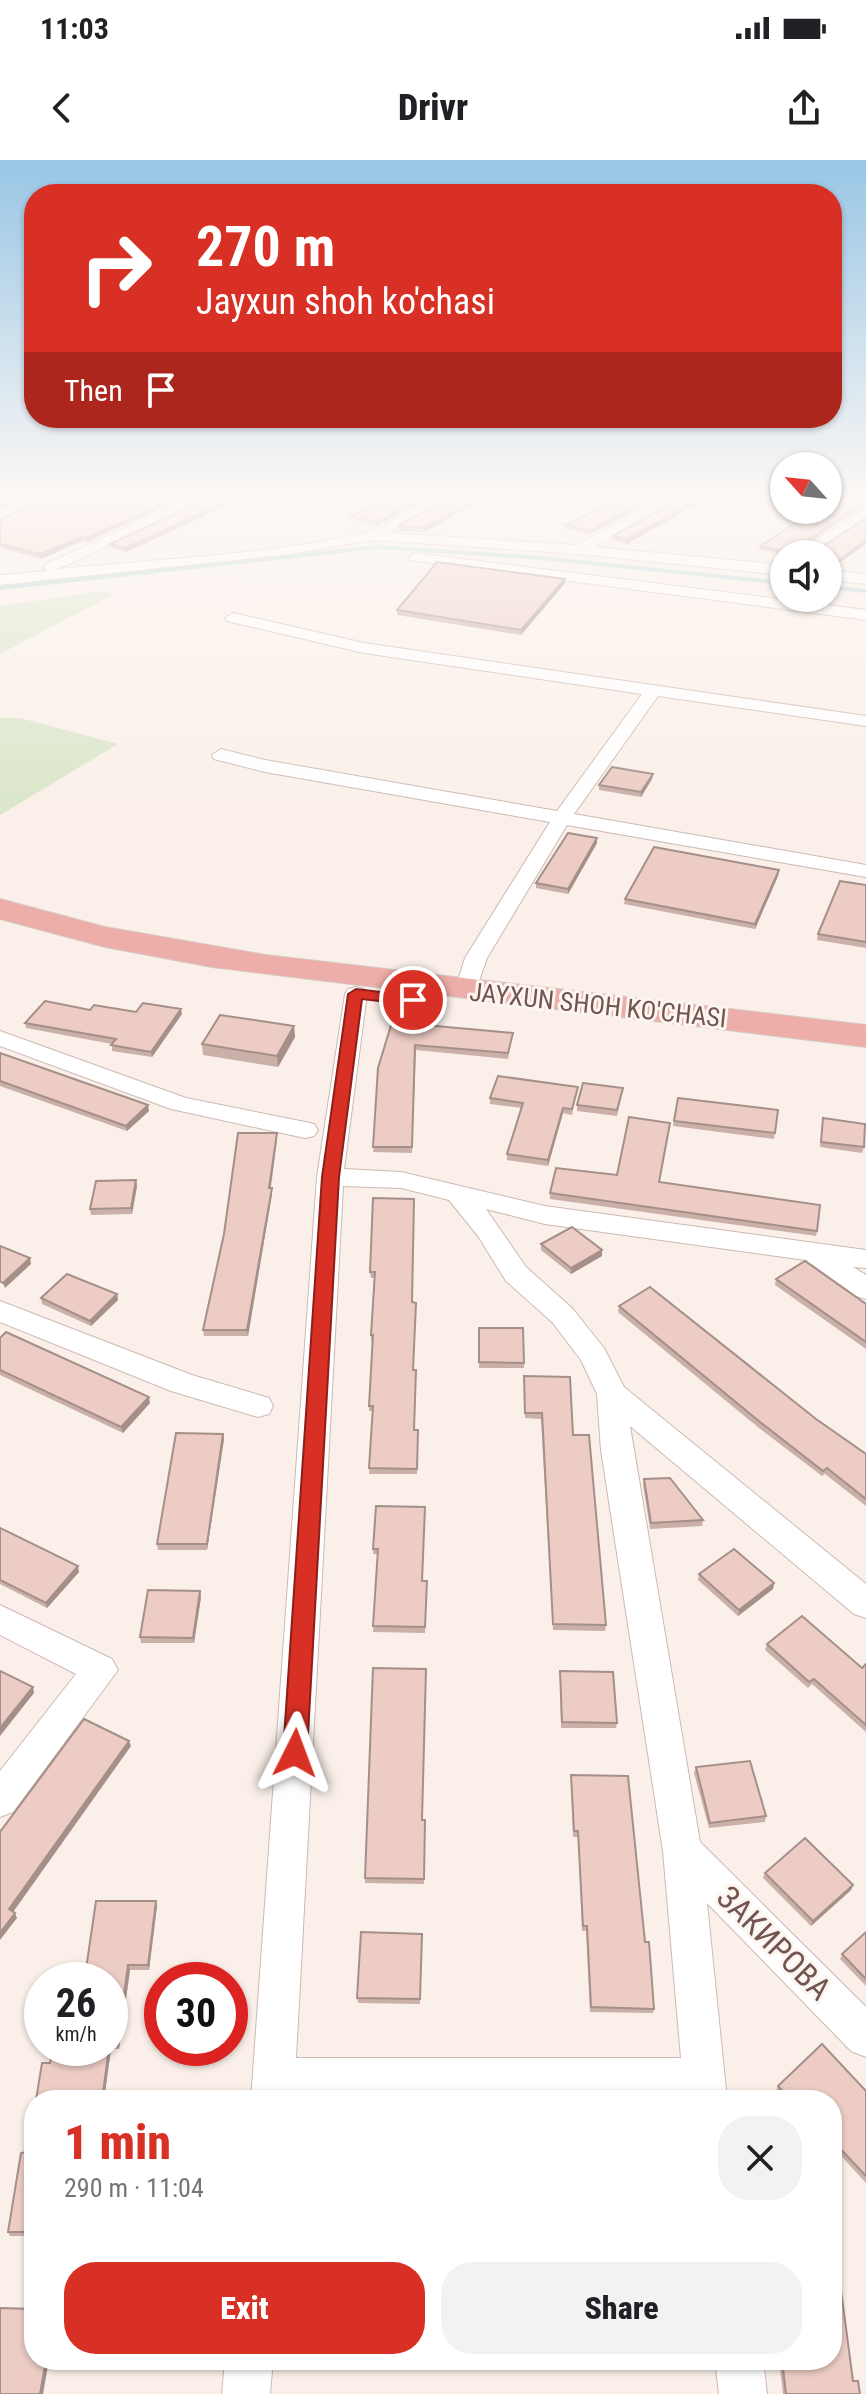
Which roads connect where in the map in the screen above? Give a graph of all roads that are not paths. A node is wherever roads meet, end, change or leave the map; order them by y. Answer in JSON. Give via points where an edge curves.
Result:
{"nodes":[{"id":1,"x":744,"y":599,"type":"edge"},
{"id":2,"x":866,"y":615,"type":"edge"},
{"id":3,"x":233,"y":618,"type":"dead end"},
{"id":4,"x":653,"y":690,"type":"junction"},
{"id":5,"x":866,"y":721,"type":"edge"},
{"id":6,"x":221,"y":755,"type":"dead end"},
{"id":7,"x":561,"y":819,"type":"junction"},
{"id":8,"x":866,"y":871,"type":"edge"},
{"id":9,"x":0,"y":909,"type":"edge"},
{"id":10,"x":0,"y":929,"type":"edge"},
{"id":11,"x":466,"y":990,"type":"junction"},
{"id":12,"x":356,"y":994,"type":"junction"},
{"id":13,"x":866,"y":1036,"type":"edge"},
{"id":14,"x":0,"y":1038,"type":"edge"},
{"id":15,"x":866,"y":1053,"type":"edge"},
{"id":16,"x":305,"y":1130,"type":"dead end"},
{"id":17,"x":330,"y":1177,"type":"junction"},
{"id":18,"x":456,"y":1191,"type":"junction"},
{"id":19,"x":810,"y":1250,"type":"junction"},
{"id":20,"x":866,"y":1259,"type":"edge"},
{"id":21,"x":866,"y":1289,"type":"edge"},
{"id":22,"x":0,"y":1311,"type":"edge"},
{"id":23,"x":612,"y":1394,"type":"junction"},
{"id":24,"x":258,"y":1406,"type":"dead end"},
{"id":25,"x":866,"y":1604,"type":"edge"},
{"id":26,"x":0,"y":1619,"type":"edge"},
{"id":27,"x":0,"y":1800,"type":"edge"},
{"id":28,"x":682,"y":1851,"type":"junction"},
{"id":29,"x":866,"y":2036,"type":"edge"},
{"id":30,"x":273,"y":2090,"type":"edge"},
{"id":31,"x":704,"y":2090,"type":"edge"},
{"id":32,"x":248,"y":2370,"type":"edge"},
{"id":33,"x":740,"y":2370,"type":"edge"},
{"id":34,"x":246,"y":2394,"type":"edge"},
{"id":35,"x":743,"y":2394,"type":"edge"}],
"edges":[{"from":1,"to":2,"type":"street"},
{"from":3,"to":4,"type":"street","via":[[364,648]]},
{"from":4,"to":5,"type":"street"},
{"from":4,"to":7,"type":"street"},
{"from":6,"to":7,"type":"street"},
{"from":7,"to":8,"type":"street"},
{"from":7,"to":11,"type":"street","via":[[476,958]]},
{"from":9,"to":11,"type":"highway","name":"JAYXUN SHOH KO'CHASI","via":[[193,954]]},
{"from":10,"to":12,"type":"highway","name":"JAYXUN SHOH KO'CHASI","via":[[98,957]]},
{"from":11,"to":13,"type":"highway","name":"JAYXUN SHOH KO'CHASI"},
{"from":12,"to":15,"type":"highway","name":"JAYXUN SHOH KO'CHASI"},
{"from":12,"to":17,"type":"street"},
{"from":14,"to":16,"type":"street","via":[[180,1104]]},
{"from":17,"to":18,"type":"street","via":[[401,1180]]},
{"from":17,"to":30,"type":"street"},
{"from":18,"to":19,"type":"street","via":[[545,1215]]},
{"from":18,"to":23,"type":"street","via":[[516,1274],[562,1315],[594,1355]]},
{"from":19,"to":20,"type":"street"},
{"from":19,"to":21,"type":"street"},
{"from":22,"to":24,"type":"street","via":[[182,1383]]},
{"from":23,"to":25,"type":"street"},
{"from":23,"to":28,"type":"street"},
{"from":26,"to":27,"type":"street","via":[[100,1670]]},
{"from":28,"to":29,"type":"street","name":"ЗАКИРОВА"},
{"from":28,"to":31,"type":"street"},
{"from":30,"to":31,"type":"street"},
{"from":32,"to":34,"type":"street"},
{"from":33,"to":35,"type":"street"}]}
